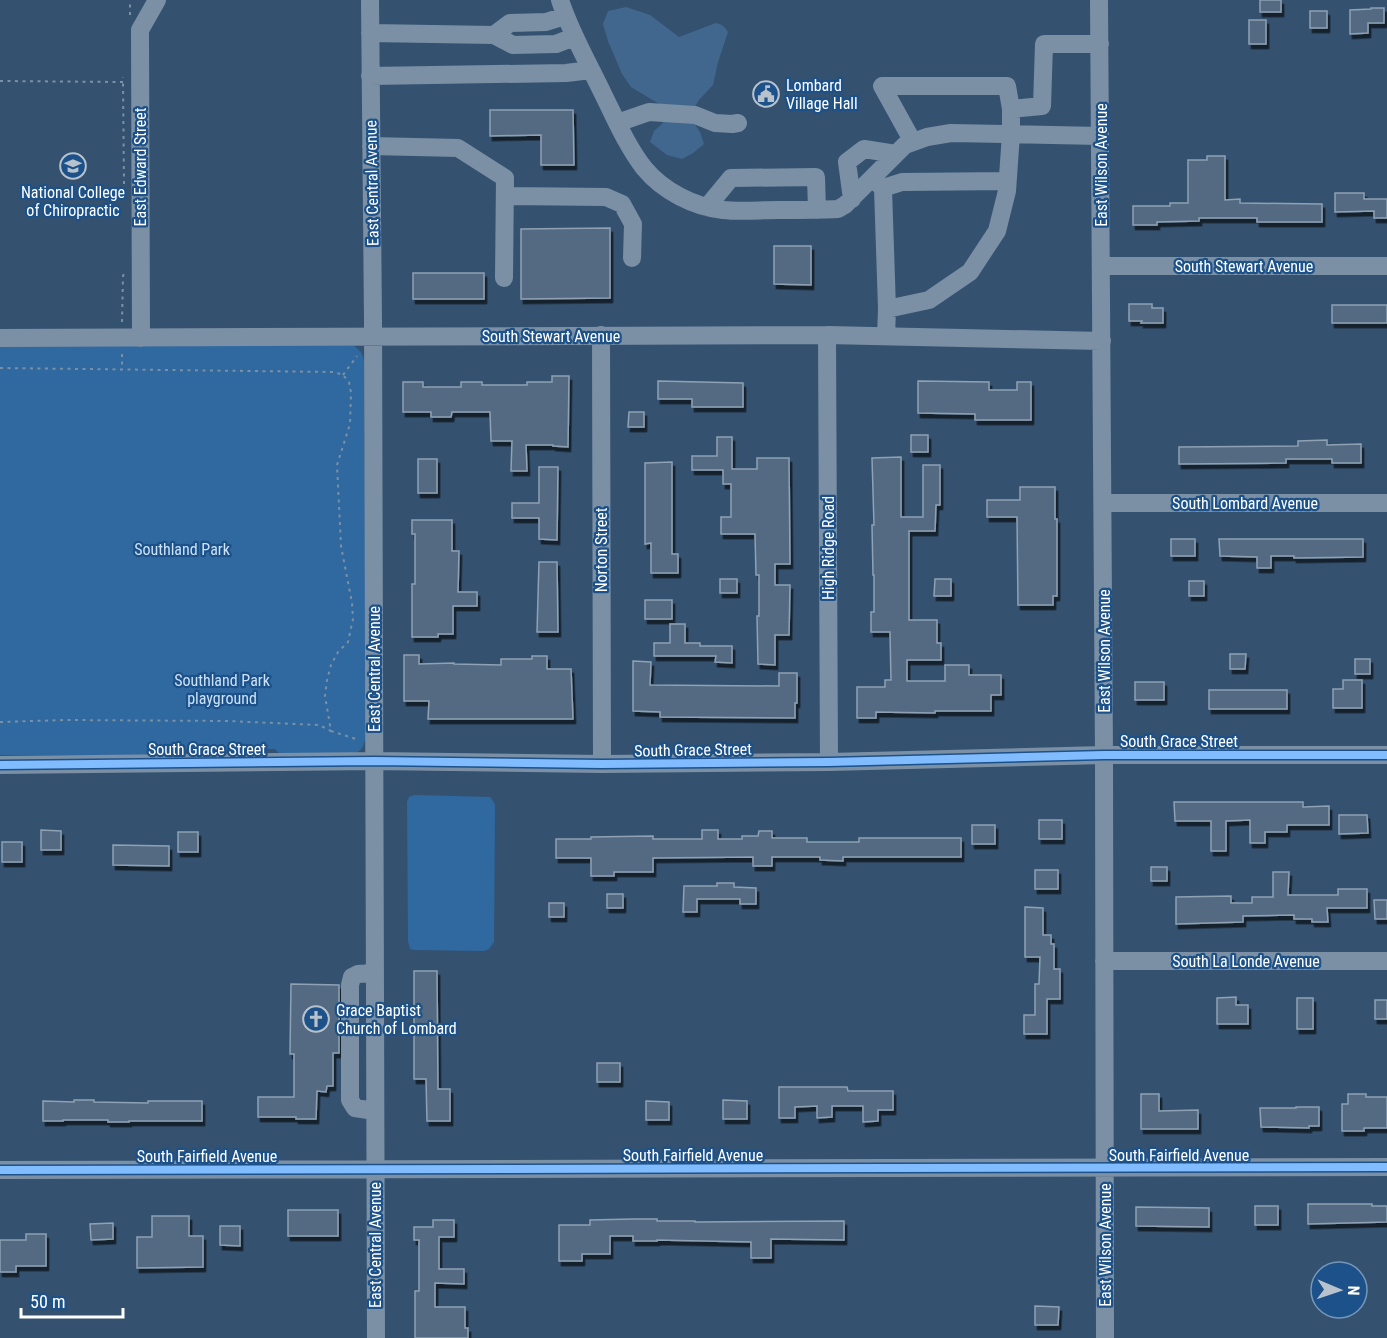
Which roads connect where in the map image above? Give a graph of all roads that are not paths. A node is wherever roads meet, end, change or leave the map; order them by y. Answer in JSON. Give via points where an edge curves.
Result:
{"nodes":[{"id":1,"x":157,"y":0,"type":"edge"},
{"id":2,"x":370,"y":0,"type":"edge"},
{"id":3,"x":1099,"y":0,"type":"edge"},
{"id":4,"x":563,"y":8,"type":"edge"},
{"id":5,"x":370,"y":33,"type":"junction"},
{"id":6,"x":494,"y":35,"type":"junction"},
{"id":7,"x":574,"y":37,"type":"junction"},
{"id":8,"x":1100,"y":44,"type":"junction"},
{"id":9,"x":591,"y":70,"type":"junction"},
{"id":10,"x":370,"y":76,"type":"junction"},
{"id":11,"x":1011,"y":110,"type":"junction"},
{"id":12,"x":617,"y":123,"type":"junction"},
{"id":13,"x":738,"y":123,"type":"dead end"},
{"id":14,"x":1011,"y":134,"type":"junction"},
{"id":15,"x":1100,"y":136,"type":"junction"},
{"id":16,"x":913,"y":142,"type":"junction"},
{"id":17,"x":371,"y":146,"type":"junction"},
{"id":18,"x":896,"y":154,"type":"junction"},
{"id":19,"x":1007,"y":182,"type":"junction"},
{"id":20,"x":878,"y":183,"type":"junction"},
{"id":21,"x":505,"y":196,"type":"junction"},
{"id":22,"x":852,"y":199,"type":"junction"},
{"id":23,"x":707,"y":207,"type":"junction"},
{"id":24,"x":817,"y":210,"type":"junction"},
{"id":25,"x":632,"y":258,"type":"dead end"},
{"id":26,"x":1101,"y":266,"type":"junction"},
{"id":27,"x":1387,"y":266,"type":"edge"},
{"id":28,"x":504,"y":278,"type":"dead end"},
{"id":29,"x":887,"y":309,"type":"junction"},
{"id":30,"x":601,"y":335,"type":"junction"},
{"id":31,"x":827,"y":335,"type":"junction"},
{"id":32,"x":886,"y":336,"type":"junction"},
{"id":33,"x":0,"y":338,"type":"edge"},
{"id":34,"x":141,"y":338,"type":"junction"},
{"id":35,"x":1102,"y":341,"type":"junction"},
{"id":36,"x":373,"y":343,"type":"junction"},
{"id":37,"x":1103,"y":503,"type":"junction"},
{"id":38,"x":1387,"y":503,"type":"edge"},
{"id":39,"x":1387,"y":754,"type":"edge"},
{"id":40,"x":1104,"y":755,"type":"junction"},
{"id":41,"x":374,"y":761,"type":"junction"},
{"id":42,"x":829,"y":762,"type":"junction"},
{"id":43,"x":602,"y":764,"type":"junction"},
{"id":44,"x":0,"y":765,"type":"edge"},
{"id":45,"x":1104,"y":961,"type":"junction"},
{"id":46,"x":1387,"y":961,"type":"edge"},
{"id":47,"x":1387,"y":1167,"type":"edge"},
{"id":48,"x":1105,"y":1168,"type":"junction"},
{"id":49,"x":375,"y":1169,"type":"junction"},
{"id":50,"x":0,"y":1170,"type":"edge"},
{"id":51,"x":376,"y":1338,"type":"edge"},
{"id":52,"x":1105,"y":1338,"type":"edge"}],
"edges":[{"from":1,"to":34,"type":"street","name":"East Edward Street","via":[[140,30]]},
{"from":2,"to":5,"type":"street","name":"East Central Avenue"},
{"from":3,"to":8,"type":"street","name":"East Wilson Avenue"},
{"from":4,"to":6,"type":"street","via":[[546,22],[510,23]]},
{"from":4,"to":7,"type":"street"},
{"from":5,"to":6,"type":"street"},
{"from":5,"to":10,"type":"street","name":"East Central Avenue"},
{"from":6,"to":7,"type":"street","via":[[513,45],[556,44]]},
{"from":7,"to":9,"type":"street"},
{"from":8,"to":11,"type":"street","via":[[1044,44],[1042,106]]},
{"from":8,"to":15,"type":"street","name":"East Wilson Avenue"},
{"from":9,"to":10,"type":"street"},
{"from":9,"to":12,"type":"street"},
{"from":10,"to":17,"type":"street","name":"East Central Avenue"},
{"from":11,"to":14,"type":"street"},
{"from":11,"to":16,"type":"street","via":[[1006,86],[882,86]]},
{"from":12,"to":13,"type":"street","via":[[649,112]]},
{"from":12,"to":23,"type":"street","via":[[634,154],[658,182]]},
{"from":14,"to":15,"type":"street"},
{"from":14,"to":16,"type":"street","via":[[951,133]]},
{"from":14,"to":19,"type":"street"},
{"from":15,"to":26,"type":"street","name":"East Wilson Avenue"},
{"from":16,"to":18,"type":"street"},
{"from":17,"to":21,"type":"street","via":[[458,148],[505,178]]},
{"from":17,"to":36,"type":"street","name":"East Central Avenue"},
{"from":18,"to":20,"type":"street"},
{"from":18,"to":22,"type":"street","via":[[864,149],[847,162]]},
{"from":19,"to":20,"type":"street"},
{"from":19,"to":29,"type":"street","via":[[997,231],[970,272],[928,300]]},
{"from":20,"to":22,"type":"street"},
{"from":20,"to":29,"type":"street"},
{"from":21,"to":25,"type":"street","via":[[606,197],[622,204],[633,224]]},
{"from":21,"to":28,"type":"street"},
{"from":22,"to":24,"type":"street","via":[[838,209]]},
{"from":23,"to":24,"type":"street"},
{"from":23,"to":24,"type":"street","via":[[732,178],[816,177]]},
{"from":26,"to":27,"type":"street","name":"South Stewart Avenue"},
{"from":26,"to":35,"type":"street","name":"East Wilson Avenue"},
{"from":29,"to":32,"type":"street"},
{"from":30,"to":31,"type":"street","name":"South Stewart Avenue"},
{"from":30,"to":36,"type":"street","name":"South Stewart Avenue"},
{"from":30,"to":43,"type":"street","name":"Norton Street"},
{"from":31,"to":32,"type":"street","name":"South Stewart Avenue"},
{"from":31,"to":42,"type":"street","name":"High Ridge Road"},
{"from":32,"to":35,"type":"street","name":"South Stewart Avenue"},
{"from":33,"to":34,"type":"street","name":"South Stewart Avenue"},
{"from":34,"to":36,"type":"street","name":"South Stewart Avenue"},
{"from":35,"to":37,"type":"street","name":"East Wilson Avenue"},
{"from":36,"to":41,"type":"street","name":"East Central Avenue"},
{"from":37,"to":38,"type":"street","name":"South Lombard Avenue"},
{"from":37,"to":40,"type":"street","name":"East Wilson Avenue"},
{"from":39,"to":40,"type":"street","name":"South Grace Street"},
{"from":40,"to":42,"type":"street","name":"South Grace Street"},
{"from":40,"to":45,"type":"street","name":"East Wilson Avenue"},
{"from":41,"to":43,"type":"street","name":"South Grace Street"},
{"from":41,"to":44,"type":"street","name":"South Grace Street"},
{"from":41,"to":49,"type":"street","name":"East Central Avenue"},
{"from":42,"to":43,"type":"street","name":"South Grace Street"},
{"from":45,"to":46,"type":"street","name":"South La Londe Avenue"},
{"from":45,"to":48,"type":"street","name":"East Wilson Avenue"},
{"from":47,"to":48,"type":"street","name":"South Fairfield Avenue"},
{"from":48,"to":49,"type":"street","name":"South Fairfield Avenue"},
{"from":48,"to":52,"type":"street","name":"East Wilson Avenue"},
{"from":49,"to":50,"type":"street","name":"South Fairfield Avenue"},
{"from":49,"to":51,"type":"street","name":"East Central Avenue"}]}
